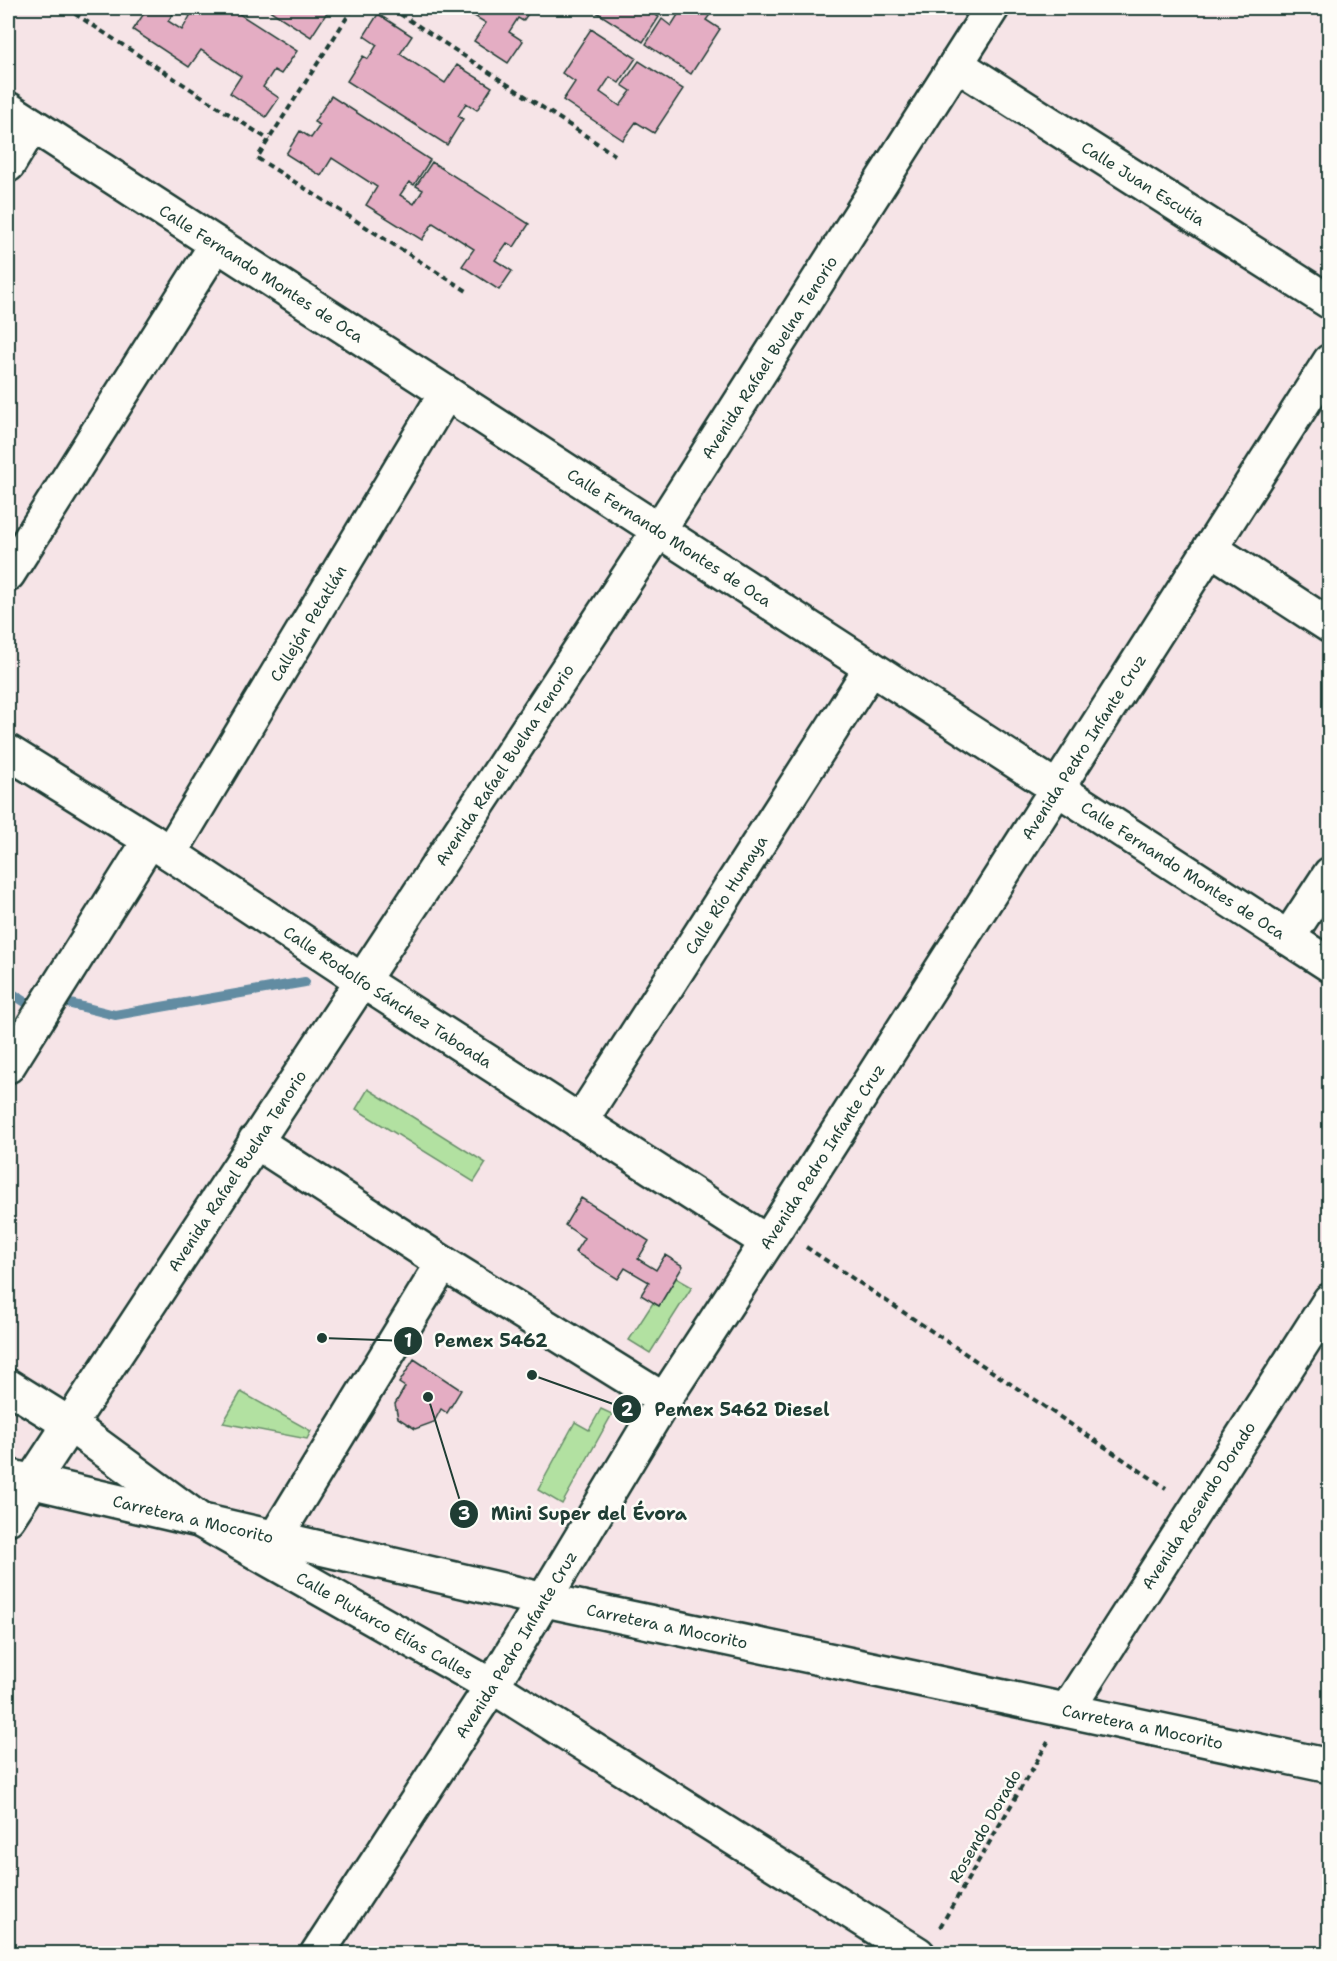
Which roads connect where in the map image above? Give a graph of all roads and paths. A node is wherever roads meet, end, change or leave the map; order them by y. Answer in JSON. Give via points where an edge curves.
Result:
{"nodes":[{"id":1,"x":66,"y":8,"type":"edge"},
{"id":2,"x":353,"y":8,"type":"edge"},
{"id":3,"x":392,"y":8,"type":"edge"},
{"id":4,"x":992,"y":8,"type":"edge"},
{"id":5,"x":956,"y":64,"type":"junction"},
{"id":6,"x":20,"y":117,"type":"edge"},
{"id":7,"x":268,"y":140,"type":"junction"},
{"id":8,"x":615,"y":155,"type":"dead end"},
{"id":9,"x":8,"y":165,"type":"edge"},
{"id":10,"x":216,"y":245,"type":"junction"},
{"id":11,"x":470,"y":293,"type":"dead end"},
{"id":12,"x":1329,"y":302,"type":"edge"},
{"id":13,"x":1329,"y":361,"type":"edge"},
{"id":14,"x":446,"y":393,"type":"junction"},
{"id":15,"x":658,"y":530,"type":"junction"},
{"id":16,"x":1210,"y":548,"type":"junction"},
{"id":17,"x":8,"y":574,"type":"edge"},
{"id":18,"x":1329,"y":626,"type":"edge"},
{"id":19,"x":871,"y":668,"type":"junction"},
{"id":20,"x":8,"y":752,"type":"edge"},
{"id":21,"x":1057,"y":788,"type":"junction"},
{"id":22,"x":160,"y":847,"type":"junction"},
{"id":23,"x":1329,"y":874,"type":"edge"},
{"id":24,"x":1288,"y":938,"type":"junction"},
{"id":25,"x":1329,"y":965,"type":"edge"},
{"id":26,"x":361,"y":980,"type":"junction"},
{"id":27,"x":8,"y":1066,"type":"edge"},
{"id":28,"x":580,"y":1122,"type":"junction"},
{"id":29,"x":255,"y":1141,"type":"junction"},
{"id":30,"x":772,"y":1234,"type":"junction"},
{"id":31,"x":442,"y":1263,"type":"junction"},
{"id":32,"x":1329,"y":1300,"type":"edge"},
{"id":33,"x":8,"y":1386,"type":"edge"},
{"id":34,"x":664,"y":1400,"type":"junction"},
{"id":35,"x":69,"y":1424,"type":"junction"},
{"id":36,"x":20,"y":1478,"type":"edge"},
{"id":37,"x":1197,"y":1509,"type":"junction"},
{"id":38,"x":8,"y":1518,"type":"edge"},
{"id":39,"x":201,"y":1521,"type":"junction"},
{"id":40,"x":275,"y":1538,"type":"junction"},
{"id":41,"x":544,"y":1600,"type":"junction"},
{"id":42,"x":492,"y":1686,"type":"junction"},
{"id":43,"x":1066,"y":1710,"type":"junction"},
{"id":44,"x":1329,"y":1766,"type":"edge"},
{"id":45,"x":927,"y":1943,"type":"edge"},
{"id":46,"x":317,"y":1953,"type":"edge"}],
"edges":[{"from":1,"to":7,"type":"path"},
{"from":2,"to":7,"type":"path"},
{"from":3,"to":8,"type":"path"},
{"from":4,"to":5,"type":"street","name":"Avenida Rafael Buelna Tenorio"},
{"from":5,"to":12,"type":"street","name":"Calle Juan Escutia"},
{"from":5,"to":15,"type":"street","name":"Avenida Rafael Buelna Tenorio"},
{"from":6,"to":9,"type":"street"},
{"from":6,"to":10,"type":"street","name":"Calle Fernando Montes de Oca"},
{"from":7,"to":11,"type":"path","via":[[257,158]]},
{"from":10,"to":14,"type":"street","name":"Calle Fernando Montes de Oca"},
{"from":10,"to":17,"type":"street"},
{"from":13,"to":16,"type":"street","name":"Avenida Pedro Infante Cruz"},
{"from":14,"to":15,"type":"street","name":"Calle Fernando Montes de Oca"},
{"from":14,"to":22,"type":"street","name":"Callejón Petatlán"},
{"from":15,"to":19,"type":"street","name":"Calle Fernando Montes de Oca"},
{"from":15,"to":26,"type":"street","name":"Avenida Rafael Buelna Tenorio"},
{"from":16,"to":18,"type":"street"},
{"from":16,"to":21,"type":"street","name":"Avenida Pedro Infante Cruz"},
{"from":19,"to":21,"type":"street","name":"Calle Fernando Montes de Oca"},
{"from":19,"to":28,"type":"street","name":"Calle Río Humaya"},
{"from":20,"to":22,"type":"street","name":"Calle Rodolfo Sánchez Taboada"},
{"from":21,"to":24,"type":"street","name":"Calle Fernando Montes de Oca"},
{"from":21,"to":30,"type":"street","name":"Avenida Pedro Infante Cruz"},
{"from":22,"to":26,"type":"street","name":"Calle Rodolfo Sánchez Taboada"},
{"from":22,"to":27,"type":"street","name":"Callejón Petatlán"},
{"from":23,"to":24,"type":"street"},
{"from":24,"to":25,"type":"street","name":"Calle Fernando Montes de Oca"},
{"from":26,"to":28,"type":"street","name":"Calle Rodolfo Sánchez Taboada"},
{"from":26,"to":29,"type":"street","name":"Avenida Rafael Buelna Tenorio"},
{"from":28,"to":30,"type":"street","name":"Calle Rodolfo Sánchez Taboada"},
{"from":29,"to":31,"type":"street"},
{"from":29,"to":35,"type":"street","name":"Avenida Rafael Buelna Tenorio"},
{"from":30,"to":34,"type":"street","name":"Avenida Pedro Infante Cruz"},
{"from":30,"to":37,"type":"path"},
{"from":31,"to":34,"type":"street"},
{"from":31,"to":40,"type":"street"},
{"from":32,"to":37,"type":"street","name":"Avenida Rosendo Dorado"},
{"from":33,"to":35,"type":"street","name":"Calle Plutarco Elías Calles"},
{"from":34,"to":41,"type":"street","name":"Avenida Pedro Infante Cruz"},
{"from":35,"to":36,"type":"street","name":"Avenida Rafael Buelna Tenorio"},
{"from":35,"to":39,"type":"street","name":"Calle Plutarco Elías Calles"},
{"from":36,"to":38,"type":"street","name":"Avenida Rafael Buelna Tenorio"},
{"from":36,"to":39,"type":"street","name":"Carretera a Mocorito"},
{"from":37,"to":43,"type":"street","name":"Avenida Rosendo Dorado"},
{"from":39,"to":40,"type":"street","name":"Carretera a Mocorito"},
{"from":39,"to":42,"type":"street","name":"Calle Plutarco Elías Calles"},
{"from":40,"to":41,"type":"street","name":"Carretera a Mocorito"},
{"from":41,"to":42,"type":"street","name":"Avenida Pedro Infante Cruz"},
{"from":41,"to":43,"type":"street","name":"Carretera a Mocorito"},
{"from":42,"to":45,"type":"street","name":"Calle Plutarco Elías Calles"},
{"from":42,"to":46,"type":"street","name":"Avenida Pedro Infante Cruz"},
{"from":43,"to":44,"type":"street","name":"Carretera a Mocorito"},
{"from":43,"to":45,"type":"path","name":"Rosendo Dorado"}]}
